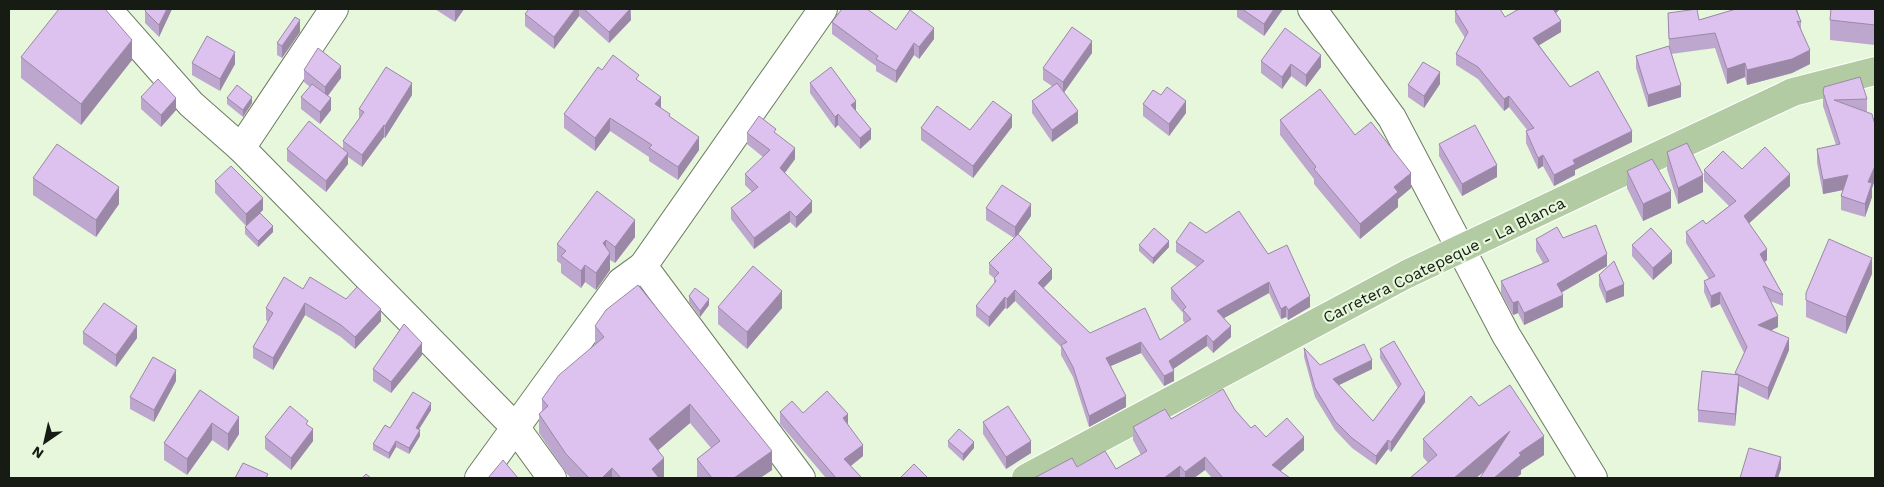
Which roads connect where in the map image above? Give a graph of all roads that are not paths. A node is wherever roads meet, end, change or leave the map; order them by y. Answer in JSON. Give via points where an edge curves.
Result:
{"nodes":[{"id":1,"x":107,"y":9,"type":"edge"},
{"id":2,"x":334,"y":9,"type":"edge"},
{"id":3,"x":823,"y":9,"type":"edge"},
{"id":4,"x":1312,"y":9,"type":"edge"},
{"id":5,"x":1874,"y":70,"type":"edge"},
{"id":6,"x":241,"y":148,"type":"junction"},
{"id":7,"x":1460,"y":250,"type":"junction"},
{"id":8,"x":643,"y":266,"type":"junction"},
{"id":9,"x":515,"y":427,"type":"junction"},
{"id":10,"x":478,"y":478,"type":"edge"},
{"id":11,"x":552,"y":478,"type":"edge"},
{"id":12,"x":801,"y":478,"type":"edge"},
{"id":13,"x":1026,"y":478,"type":"edge"},
{"id":14,"x":1593,"y":478,"type":"edge"}],
"edges":[{"from":1,"to":6,"type":"street","via":[[191,104]]},
{"from":2,"to":6,"type":"street"},
{"from":3,"to":8,"type":"street"},
{"from":4,"to":7,"type":"street","via":[[1392,118]]},
{"from":5,"to":7,"type":"main road","name":"Carretera Coatepeque - La Blanca","via":[[1793,92]]},
{"from":6,"to":9,"type":"street"},
{"from":7,"to":13,"type":"main road","name":"Carretera Coatepeque - La Blanca","via":[[1407,274]]},
{"from":7,"to":14,"type":"street","via":[[1506,335]]},
{"from":8,"to":9,"type":"street","via":[[621,282]]},
{"from":8,"to":12,"type":"street"},
{"from":9,"to":10,"type":"street"},
{"from":9,"to":11,"type":"street"}]}
